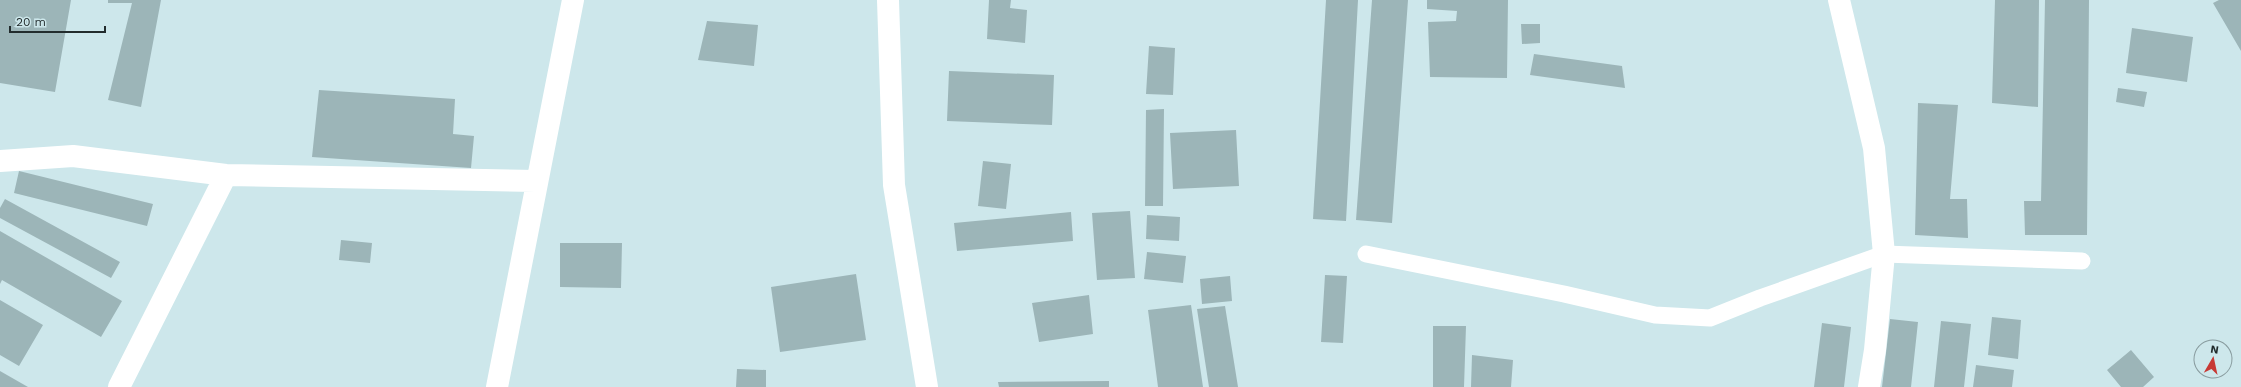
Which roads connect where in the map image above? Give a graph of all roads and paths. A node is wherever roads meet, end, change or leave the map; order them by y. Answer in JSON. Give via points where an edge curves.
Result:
{"nodes":[{"id":1,"x":573,"y":0,"type":"edge"},
{"id":2,"x":888,"y":0,"type":"edge"},
{"id":3,"x":1839,"y":0,"type":"edge"},
{"id":4,"x":0,"y":161,"type":"edge"},
{"id":5,"x":226,"y":175,"type":"junction"},
{"id":6,"x":536,"y":181,"type":"junction"},
{"id":7,"x":1366,"y":254,"type":"dead end"},
{"id":8,"x":1884,"y":254,"type":"junction"},
{"id":9,"x":2082,"y":261,"type":"dead end"},
{"id":10,"x":119,"y":387,"type":"edge"},
{"id":11,"x":497,"y":387,"type":"edge"},
{"id":12,"x":927,"y":387,"type":"edge"},
{"id":13,"x":1869,"y":387,"type":"edge"}],
"edges":[{"from":1,"to":6,"type":"street"},
{"from":2,"to":12,"type":"street","via":[[894,185]]},
{"from":3,"to":8,"type":"street","via":[[1874,148]]},
{"from":4,"to":5,"type":"street","via":[[73,156]]},
{"from":5,"to":6,"type":"street"},
{"from":5,"to":10,"type":"street"},
{"from":6,"to":11,"type":"street"},
{"from":7,"to":8,"type":"lane","via":[[1655,315],[1710,318]]},
{"from":8,"to":9,"type":"lane"},
{"from":8,"to":13,"type":"street"}]}
